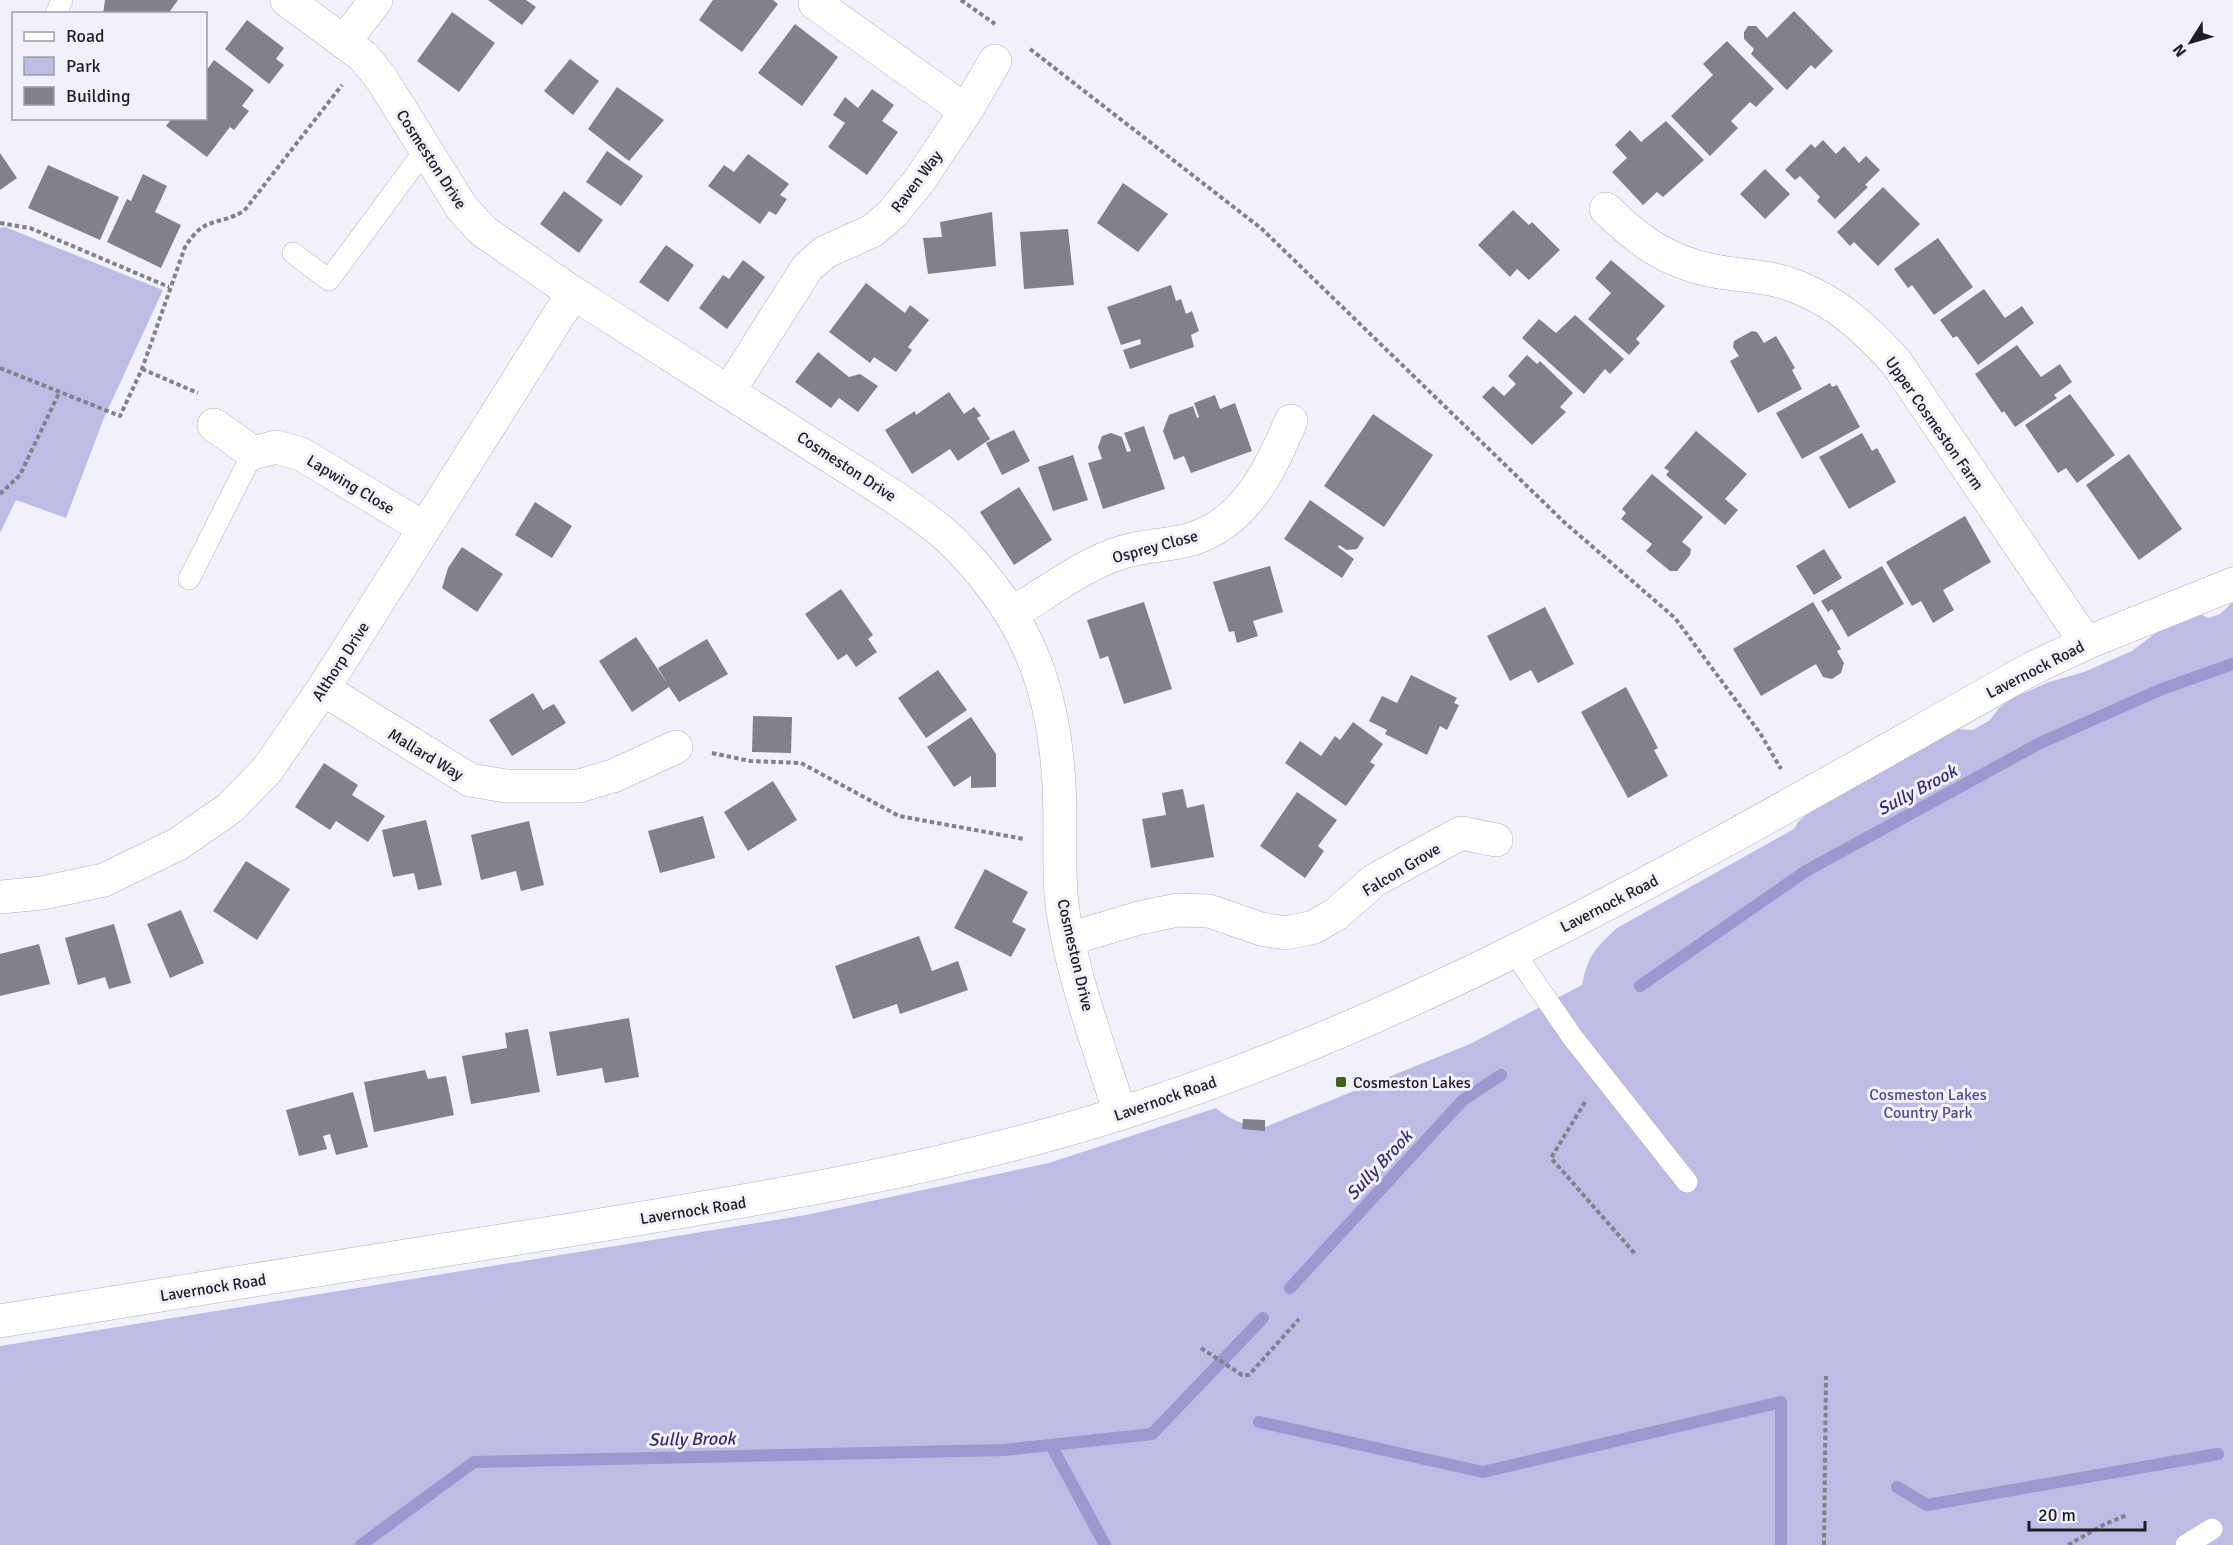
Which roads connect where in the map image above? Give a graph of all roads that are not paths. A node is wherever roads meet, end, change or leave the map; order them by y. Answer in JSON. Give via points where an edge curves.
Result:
{"nodes":[{"id":1,"x":287,"y":0,"type":"edge"},
{"id":2,"x":376,"y":0,"type":"edge"},
{"id":3,"x":815,"y":3,"type":"dead end"},
{"id":4,"x":355,"y":49,"type":"junction"},
{"id":5,"x":995,"y":61,"type":"dead end"},
{"id":6,"x":966,"y":111,"type":"junction"},
{"id":7,"x":425,"y":150,"type":"junction"},
{"id":8,"x":1605,"y":209,"type":"dead end"},
{"id":9,"x":292,"y":253,"type":"dead end"},
{"id":10,"x":573,"y":293,"type":"junction"},
{"id":11,"x":729,"y":391,"type":"junction"},
{"id":12,"x":1291,"y":421,"type":"dead end"},
{"id":13,"x":214,"y":425,"type":"road end"},
{"id":14,"x":253,"y":453,"type":"junction"},
{"id":15,"x":424,"y":528,"type":"junction"},
{"id":16,"x":189,"y":579,"type":"dead end"},
{"id":17,"x":2233,"y":584,"type":"edge"},
{"id":18,"x":1011,"y":615,"type":"junction"},
{"id":19,"x":2086,"y":643,"type":"junction"},
{"id":20,"x":323,"y":689,"type":"junction"},
{"id":21,"x":676,"y":747,"type":"road end"},
{"id":22,"x":1496,"y":840,"type":"dead end"},
{"id":23,"x":0,"y":897,"type":"edge"},
{"id":24,"x":1069,"y":939,"type":"junction"},
{"id":25,"x":1514,"y":952,"type":"junction"},
{"id":26,"x":1120,"y":1113,"type":"junction"},
{"id":27,"x":1687,"y":1182,"type":"dead end"},
{"id":28,"x":0,"y":1321,"type":"edge"},
{"id":29,"x":2212,"y":1529,"type":"dead end"},
{"id":30,"x":2186,"y":1545,"type":"edge"}],
"edges":[{"from":1,"to":4,"type":"street","name":"Cosmeston Drive"},
{"from":2,"to":4,"type":"street"},
{"from":3,"to":6,"type":"street"},
{"from":4,"to":7,"type":"street","name":"Cosmeston Drive","via":[[381,78]]},
{"from":5,"to":6,"type":"street","name":"Raven Way"},
{"from":6,"to":11,"type":"street","name":"Raven Way","via":[[892,214],[872,231],[825,252],[807,268]]},
{"from":7,"to":9,"type":"lane","via":[[329,280]]},
{"from":7,"to":10,"type":"street","name":"Cosmeston Drive","via":[[462,208],[483,231]]},
{"from":8,"to":19,"type":"street","name":"Upper Cosmeston Farm","via":[[1635,238],[1665,256],[1713,271],[1793,285],[1832,302],[1866,330],[1896,362]]},
{"from":10,"to":11,"type":"street","name":"Cosmeston Drive"},
{"from":10,"to":15,"type":"street","name":"Althorp Drive"},
{"from":11,"to":18,"type":"street","name":"Cosmeston Drive","via":[[948,536],[984,575]]},
{"from":12,"to":18,"type":"street","name":"Osprey Close","via":[[1272,467],[1245,504],[1226,521],[1196,538],[1112,556]]},
{"from":13,"to":14,"type":"street"},
{"from":14,"to":15,"type":"street","name":"Lapwing Close","via":[[276,447],[301,454]]},
{"from":14,"to":16,"type":"lane"},
{"from":15,"to":20,"type":"street","name":"Althorp Drive"},
{"from":17,"to":19,"type":"street","name":"Lavernock Road"},
{"from":18,"to":24,"type":"street","name":"Cosmeston Drive","via":[[1038,664],[1052,713],[1059,771],[1061,894]]},
{"from":19,"to":25,"type":"street","name":"Lavernock Road","via":[[2033,668],[1669,873]]},
{"from":20,"to":21,"type":"street","name":"Mallard Way","via":[[470,780],[506,786],[579,786],[613,776]]},
{"from":20,"to":23,"type":"street","name":"Althorp Drive","via":[[267,770],[230,808],[178,844],[104,880]]},
{"from":22,"to":24,"type":"street","name":"Falcon Grove","via":[[1461,833],[1375,880],[1336,914],[1314,927],[1286,933],[1260,929],[1209,911],[1178,910]]},
{"from":24,"to":26,"type":"street","name":"Cosmeston Drive"},
{"from":25,"to":26,"type":"street","name":"Lavernock Road","via":[[1278,1058]]},
{"from":25,"to":27,"type":"lane","via":[[1573,1038]]},
{"from":26,"to":28,"type":"street","name":"Lavernock Road","via":[[967,1157],[797,1194]]},
{"from":29,"to":30,"type":"lane"}]}
